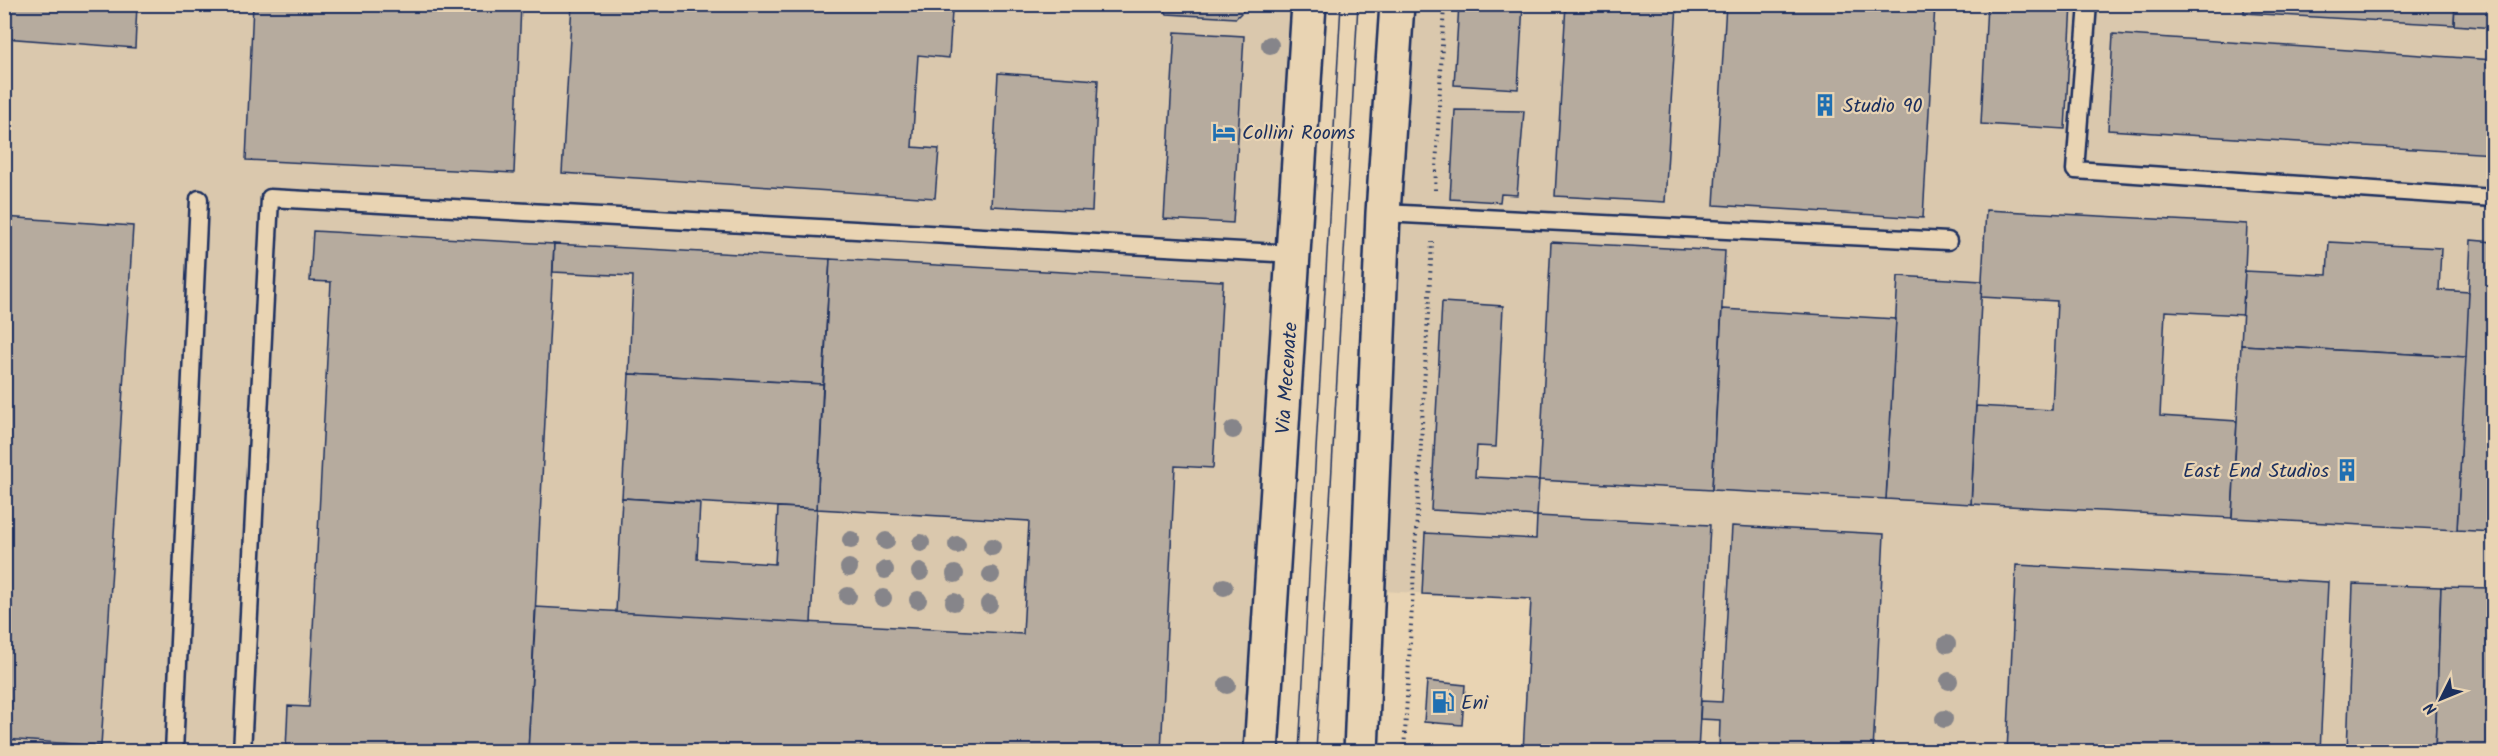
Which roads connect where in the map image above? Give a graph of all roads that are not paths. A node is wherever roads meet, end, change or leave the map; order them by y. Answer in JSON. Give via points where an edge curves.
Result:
{"nodes":[{"id":1,"x":1309,"y":4,"type":"edge"},
{"id":2,"x":1396,"y":4,"type":"edge"},
{"id":3,"x":2088,"y":4,"type":"edge"},
{"id":4,"x":2493,"y":198,"type":"edge"},
{"id":5,"x":199,"y":199,"type":"dead end"},
{"id":6,"x":1383,"y":213,"type":"junction"},
{"id":7,"x":1948,"y":241,"type":"dead end"},
{"id":8,"x":1294,"y":254,"type":"junction"},
{"id":9,"x":174,"y":752,"type":"edge"},
{"id":10,"x":242,"y":752,"type":"edge"},
{"id":11,"x":1261,"y":752,"type":"edge"},
{"id":12,"x":1361,"y":752,"type":"edge"}],
"edges":[{"from":1,"to":8,"type":"main road","name":"Via Mecenate"},
{"from":2,"to":6,"type":"main road"},
{"from":3,"to":4,"type":"lane","via":[[2075,170]]},
{"from":5,"to":9,"type":"lane"},
{"from":6,"to":7,"type":"lane"},
{"from":6,"to":12,"type":"main road"},
{"from":8,"to":10,"type":"lane","via":[[270,198]]},
{"from":8,"to":11,"type":"main road","name":"Via Mecenate"}]}
